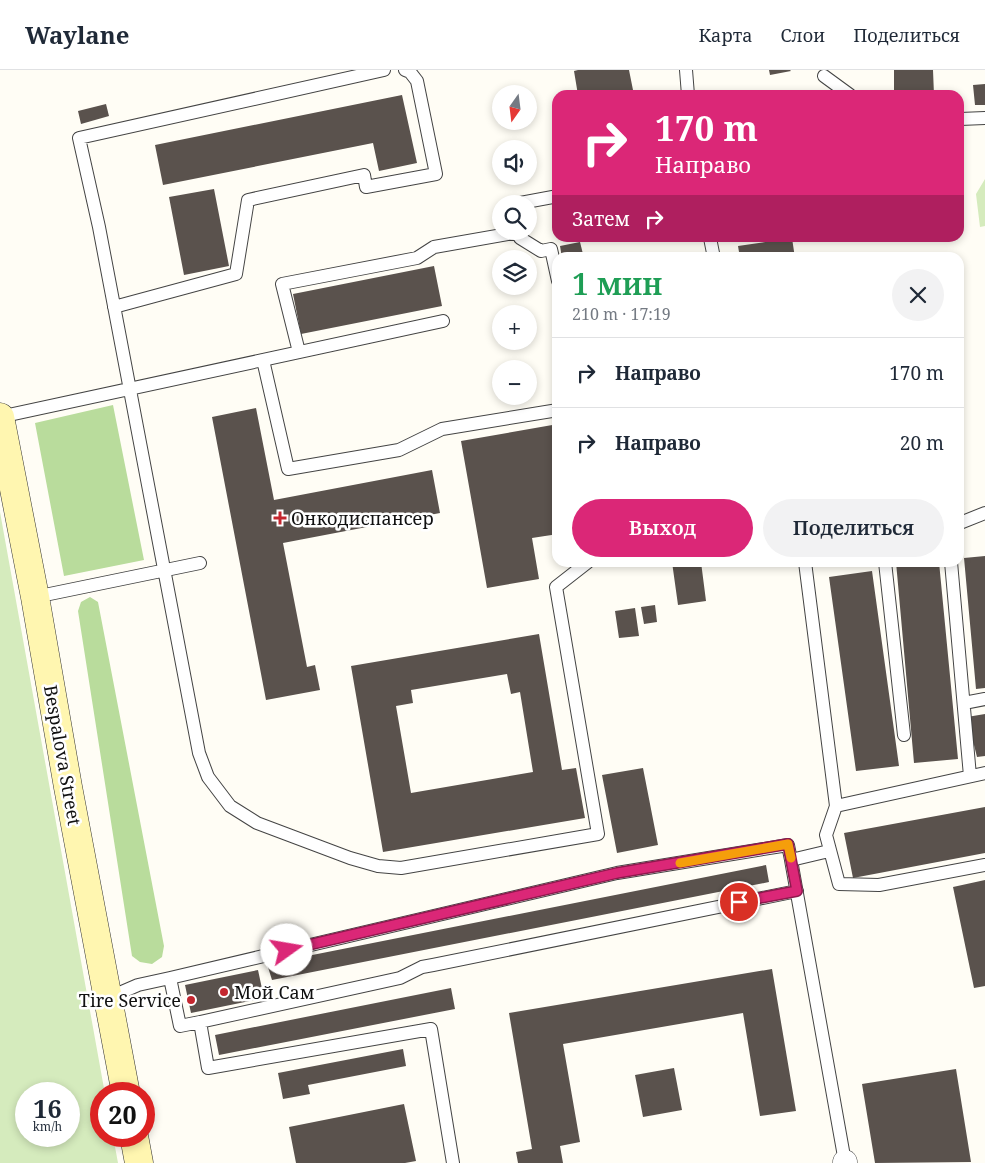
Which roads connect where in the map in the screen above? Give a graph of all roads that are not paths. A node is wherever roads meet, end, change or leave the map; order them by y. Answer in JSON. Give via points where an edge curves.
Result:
{"nodes":[{"id":1,"x":384,"y":70,"type":"edge"},
{"id":2,"x":405,"y":70,"type":"edge"},
{"id":3,"x":686,"y":70,"type":"edge"},
{"id":4,"x":824,"y":76,"type":"dead end"},
{"id":5,"x":688,"y":90,"type":"edge"},
{"id":6,"x":843,"y":90,"type":"edge"},
{"id":7,"x":964,"y":118,"type":"edge"},
{"id":8,"x":985,"y":118,"type":"edge"},
{"id":9,"x":552,"y":197,"type":"edge"},
{"id":10,"x":537,"y":200,"type":"edge"},
{"id":11,"x":492,"y":237,"type":"edge"},
{"id":12,"x":523,"y":240,"type":"edge"},
{"id":13,"x":552,"y":254,"type":"edge"},
{"id":14,"x":114,"y":307,"type":"junction"},
{"id":15,"x":443,"y":321,"type":"dead end"},
{"id":16,"x":299,"y":352,"type":"junction"},
{"id":17,"x":263,"y":360,"type":"junction"},
{"id":18,"x":129,"y":389,"type":"junction"},
{"id":19,"x":552,"y":411,"type":"edge"},
{"id":20,"x":0,"y":417,"type":"edge"},
{"id":21,"x":985,"y":513,"type":"edge"},
{"id":22,"x":964,"y":521,"type":"edge"},
{"id":23,"x":200,"y":563,"type":"dead end"},
{"id":24,"x":582,"y":567,"type":"edge"},
{"id":25,"x":806,"y":567,"type":"edge"},
{"id":26,"x":885,"y":567,"type":"edge"},
{"id":27,"x":951,"y":567,"type":"edge"},
{"id":28,"x":164,"y":570,"type":"junction"},
{"id":29,"x":35,"y":596,"type":"junction"},
{"id":30,"x":985,"y":700,"type":"edge"},
{"id":31,"x":964,"y":703,"type":"junction"},
{"id":32,"x":904,"y":735,"type":"dead end"},
{"id":33,"x":985,"y":773,"type":"edge"},
{"id":34,"x":970,"y":776,"type":"junction"},
{"id":35,"x":836,"y":806,"type":"junction"},
{"id":36,"x":829,"y":851,"type":"junction"},
{"id":37,"x":791,"y":860,"type":"junction"},
{"id":38,"x":985,"y":864,"type":"edge"},
{"id":39,"x":797,"y":891,"type":"junction"},
{"id":40,"x":170,"y":978,"type":"junction"},
{"id":41,"x":108,"y":998,"type":"junction"},
{"id":42,"x":200,"y":1022,"type":"junction"},
{"id":43,"x":124,"y":1082,"type":"edge"},
{"id":44,"x":136,"y":1147,"type":"edge"},
{"id":45,"x":845,"y":1162,"type":"edge"},
{"id":46,"x":139,"y":1163,"type":"edge"},
{"id":47,"x":453,"y":1163,"type":"edge"}],
"edges":[{"from":1,"to":14,"type":"lane","via":[[79,138]]},
{"from":2,"to":14,"type":"lane","via":[[417,81],[436,174],[366,187],[364,175],[248,200],[236,274]]},
{"from":3,"to":5,"type":"lane"},
{"from":4,"to":6,"type":"lane"},
{"from":7,"to":8,"type":"lane"},
{"from":9,"to":10,"type":"lane"},
{"from":11,"to":16,"type":"lane","via":[[434,247],[417,258],[282,284]]},
{"from":12,"to":13,"type":"lane","via":[[541,251],[551,249]]},
{"from":14,"to":18,"type":"lane"},
{"from":15,"to":16,"type":"lane"},
{"from":16,"to":17,"type":"lane"},
{"from":17,"to":18,"type":"lane"},
{"from":17,"to":19,"type":"lane","via":[[288,469],[399,450],[442,429]]},
{"from":18,"to":20,"type":"lane"},
{"from":18,"to":28,"type":"lane"},
{"from":20,"to":29,"type":"main road","name":"Bespalova Street"},
{"from":21,"to":22,"type":"lane"},
{"from":23,"to":28,"type":"lane"},
{"from":24,"to":28,"type":"lane","via":[[556,587],[598,834],[401,868],[350,858],[257,822],[230,806],[208,777],[198,754]]},
{"from":25,"to":35,"type":"lane"},
{"from":26,"to":32,"type":"lane"},
{"from":27,"to":31,"type":"lane"},
{"from":28,"to":29,"type":"lane"},
{"from":29,"to":41,"type":"main road","name":"Bespalova Street"},
{"from":30,"to":31,"type":"lane"},
{"from":31,"to":34,"type":"lane"},
{"from":33,"to":34,"type":"lane"},
{"from":34,"to":35,"type":"lane"},
{"from":35,"to":36,"type":"lane","via":[[826,835]]},
{"from":36,"to":37,"type":"lane"},
{"from":36,"to":38,"type":"lane","via":[[839,884],[879,885]]},
{"from":37,"to":39,"type":"lane"},
{"from":37,"to":40,"type":"lane","via":[[788,844],[617,873]]},
{"from":39,"to":42,"type":"lane","via":[[422,967],[400,978]]},
{"from":39,"to":45,"type":"lane"},
{"from":40,"to":41,"type":"lane","via":[[138,985]]},
{"from":40,"to":42,"type":"lane","via":[[180,1026]]},
{"from":41,"to":43,"type":"main road","name":"Bespalova Street"},
{"from":42,"to":47,"type":"lane","via":[[208,1068],[431,1029]]},
{"from":44,"to":46,"type":"main road"}]}
